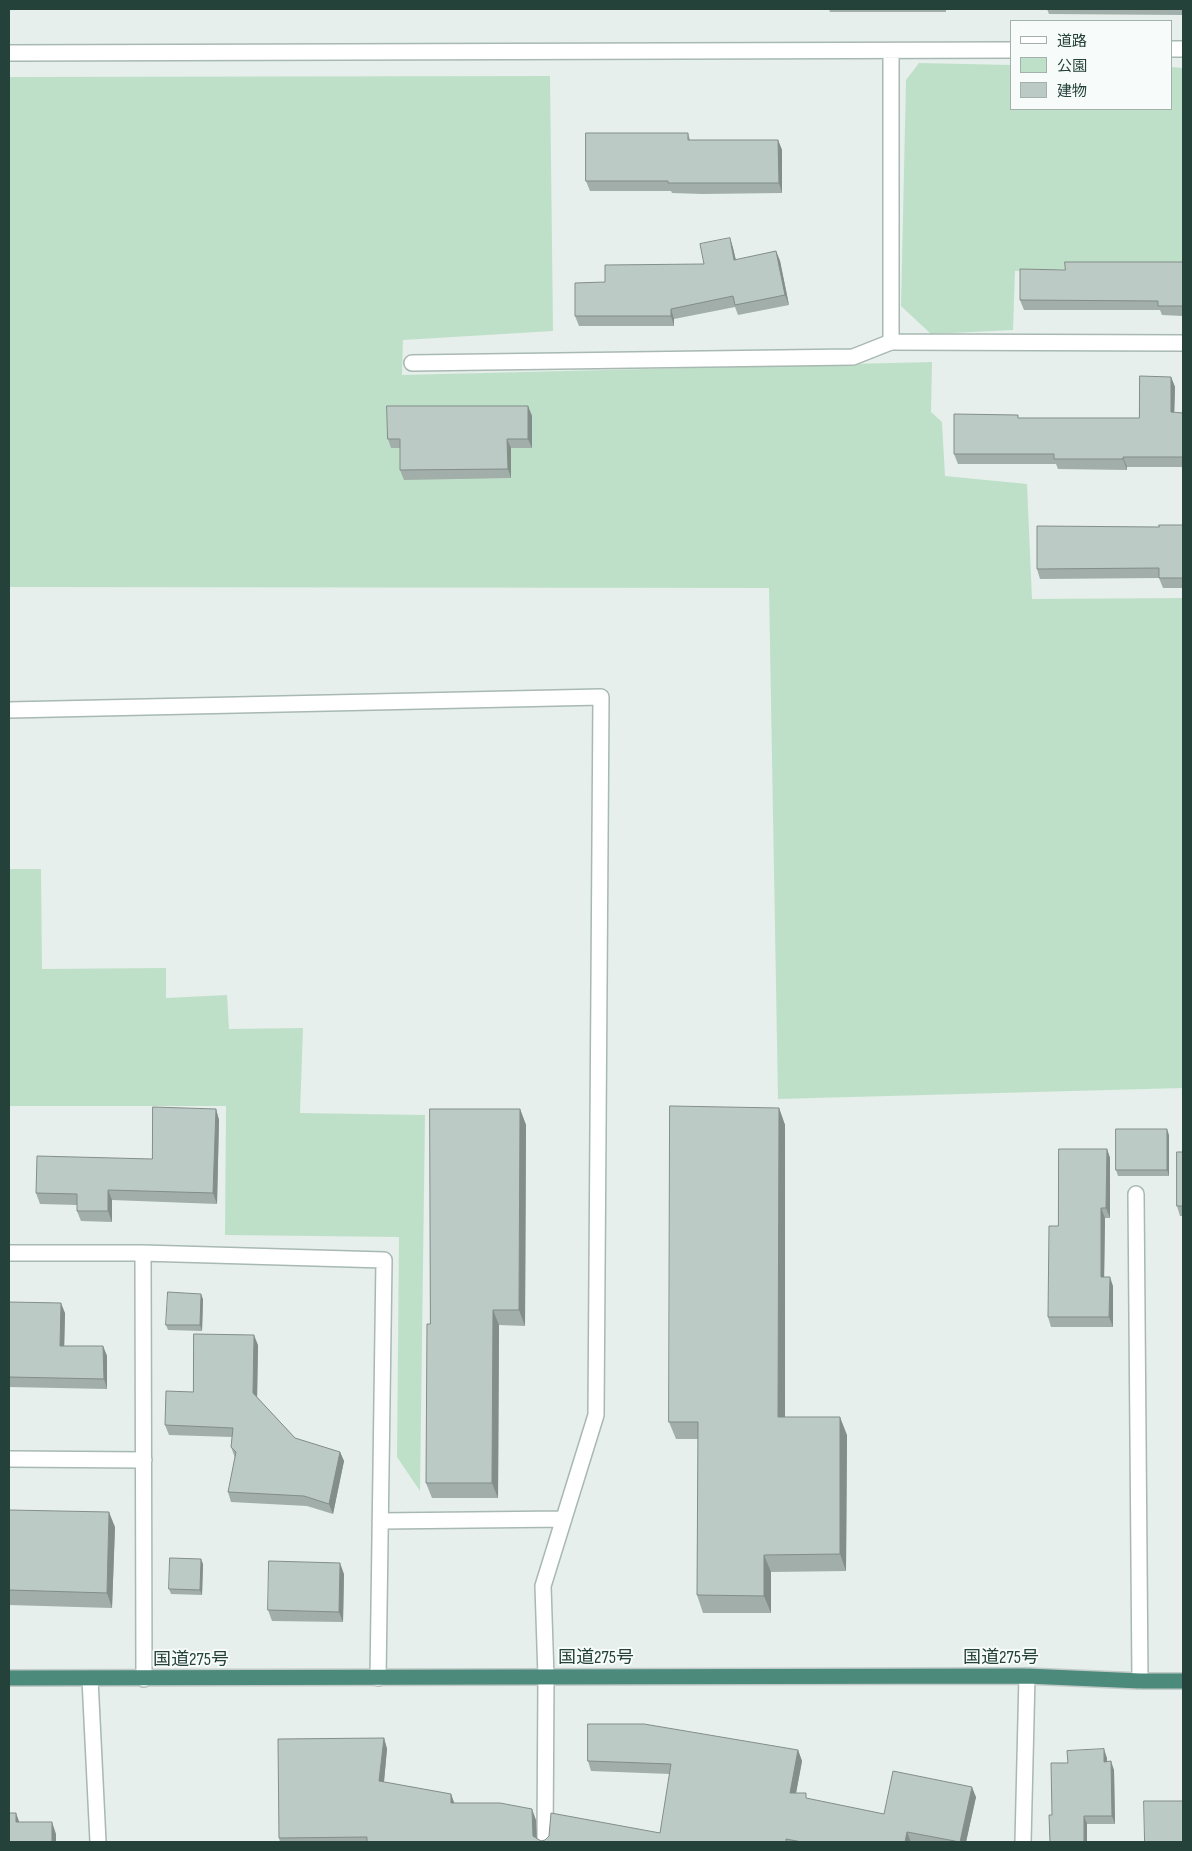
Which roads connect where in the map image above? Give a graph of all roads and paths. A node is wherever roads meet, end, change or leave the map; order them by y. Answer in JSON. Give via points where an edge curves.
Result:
{"nodes":[{"id":1,"x":1010,"y":50,"type":"edge"},
{"id":2,"x":891,"y":51,"type":"junction"},
{"id":3,"x":9,"y":53,"type":"edge"},
{"id":4,"x":891,"y":342,"type":"junction"},
{"id":5,"x":1183,"y":343,"type":"edge"},
{"id":6,"x":412,"y":363,"type":"dead end"},
{"id":7,"x":9,"y":710,"type":"edge"},
{"id":8,"x":1136,"y":1194,"type":"dead end"},
{"id":9,"x":143,"y":1252,"type":"junction"},
{"id":10,"x":9,"y":1253,"type":"edge"},
{"id":11,"x":9,"y":1459,"type":"edge"},
{"id":12,"x":144,"y":1460,"type":"junction"},
{"id":13,"x":564,"y":1519,"type":"junction"},
{"id":14,"x":380,"y":1521,"type":"junction"},
{"id":15,"x":1027,"y":1676,"type":"junction"},
{"id":16,"x":546,"y":1677,"type":"junction"},
{"id":17,"x":9,"y":1678,"type":"edge"},
{"id":18,"x":378,"y":1678,"type":"junction"},
{"id":19,"x":90,"y":1679,"type":"junction"},
{"id":20,"x":144,"y":1679,"type":"junction"},
{"id":21,"x":1140,"y":1681,"type":"junction"},
{"id":22,"x":1183,"y":1681,"type":"edge"},
{"id":23,"x":98,"y":1842,"type":"edge"},
{"id":24,"x":545,"y":1842,"type":"edge"},
{"id":25,"x":1023,"y":1842,"type":"edge"}],
"edges":[{"from":1,"to":2,"type":"street"},
{"from":2,"to":3,"type":"street"},
{"from":2,"to":4,"type":"street"},
{"from":4,"to":5,"type":"street"},
{"from":4,"to":6,"type":"street","via":[[853,357]]},
{"from":7,"to":13,"type":"street","via":[[601,697],[596,1415]]},
{"from":8,"to":21,"type":"street"},
{"from":9,"to":10,"type":"street"},
{"from":9,"to":12,"type":"street"},
{"from":9,"to":14,"type":"street","via":[[384,1260]]},
{"from":11,"to":12,"type":"street"},
{"from":12,"to":20,"type":"street"},
{"from":13,"to":14,"type":"street"},
{"from":13,"to":16,"type":"street","via":[[543,1586]]},
{"from":14,"to":18,"type":"street"},
{"from":15,"to":16,"type":"highway","name":"国道275号"},
{"from":15,"to":21,"type":"highway","name":"国道275号"},
{"from":15,"to":25,"type":"street"},
{"from":16,"to":18,"type":"highway","name":"国道275号"},
{"from":16,"to":24,"type":"street"},
{"from":17,"to":19,"type":"highway","name":"国道275号"},
{"from":18,"to":20,"type":"highway","name":"国道275号"},
{"from":19,"to":20,"type":"highway","name":"国道275号"},
{"from":19,"to":23,"type":"street"},
{"from":21,"to":22,"type":"highway","name":"国道275号"}]}
